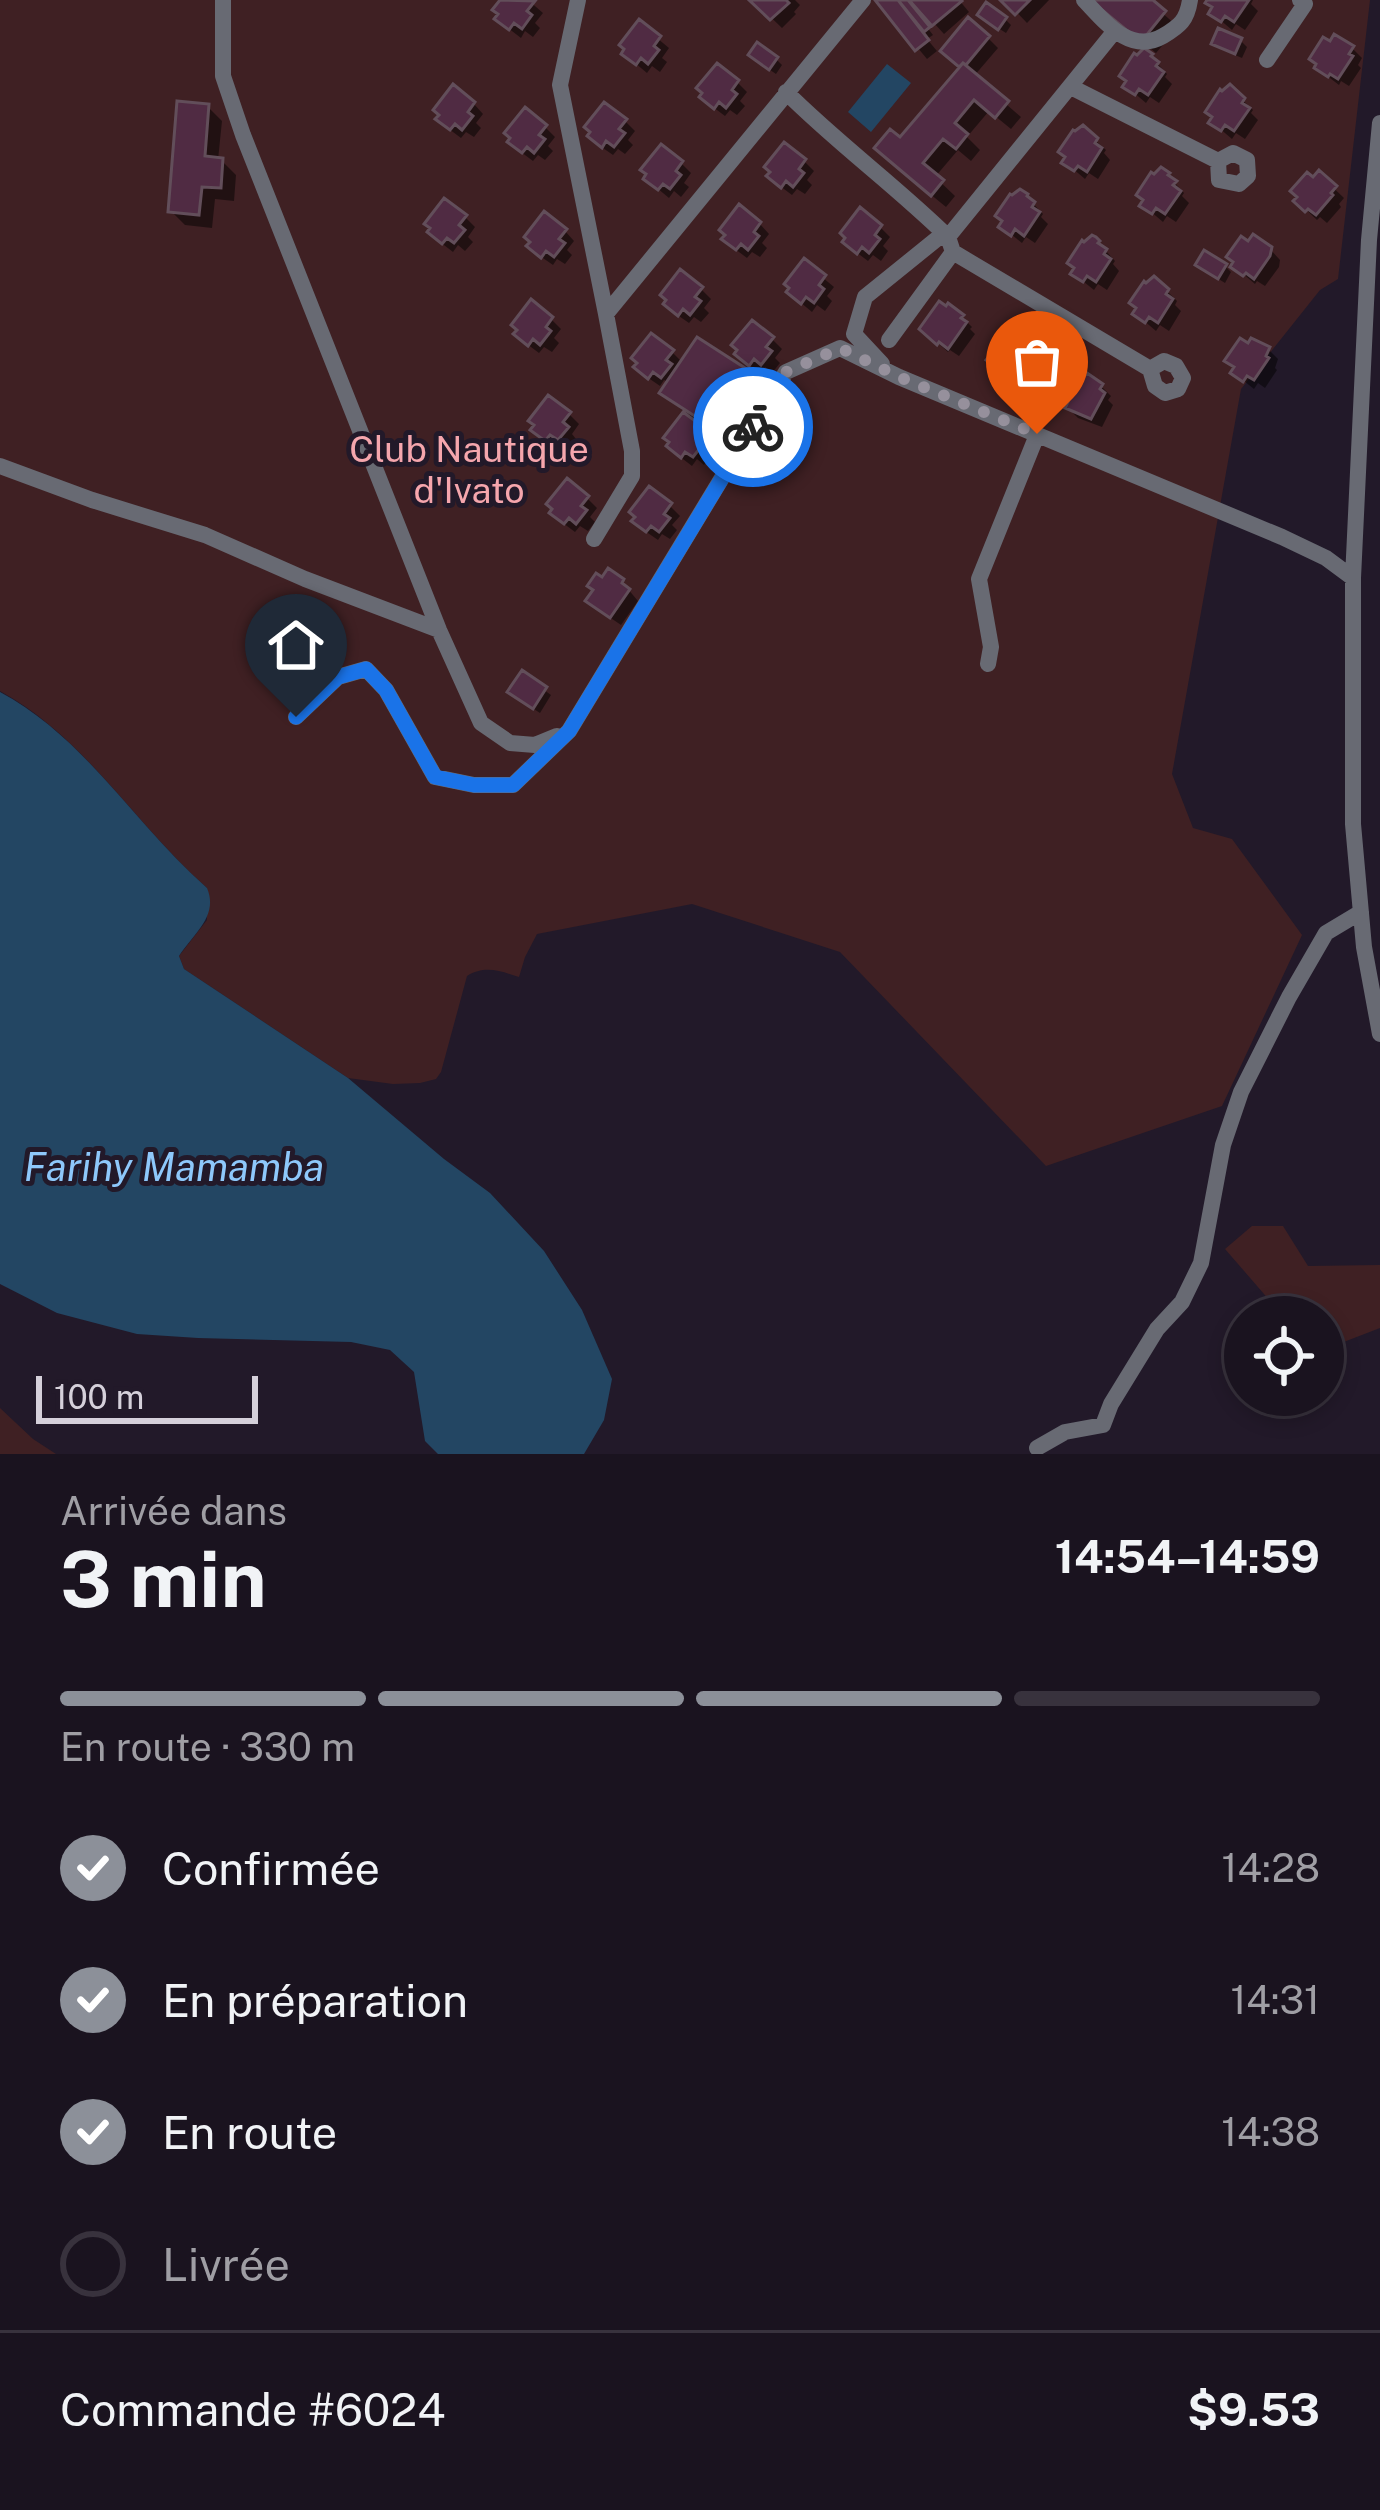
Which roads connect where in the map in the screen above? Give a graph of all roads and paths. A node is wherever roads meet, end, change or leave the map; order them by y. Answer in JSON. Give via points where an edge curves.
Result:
{"nodes":[{"id":1,"x":223,"y":0,"type":"edge"},
{"id":2,"x":578,"y":0,"type":"edge"},
{"id":3,"x":863,"y":0,"type":"edge"},
{"id":4,"x":1084,"y":0,"type":"edge"},
{"id":5,"x":1190,"y":0,"type":"edge"},
{"id":6,"x":1300,"y":0,"type":"edge"},
{"id":7,"x":1114,"y":32,"type":"junction"},
{"id":8,"x":1267,"y":61,"type":"dead end"},
{"id":9,"x":1071,"y":87,"type":"junction"},
{"id":10,"x":786,"y":92,"type":"junction"},
{"id":11,"x":1380,"y":124,"type":"edge"},
{"id":12,"x":1218,"y":161,"type":"dead end"},
{"id":13,"x":1374,"y":240,"type":"edge"},
{"id":14,"x":951,"y":244,"type":"junction"},
{"id":15,"x":606,"y":314,"type":"junction"},
{"id":16,"x":889,"y":340,"type":"dead end"},
{"id":17,"x":1150,"y":369,"type":"dead end"},
{"id":18,"x":893,"y":374,"type":"junction"},
{"id":19,"x":1037,"y":434,"type":"junction"},
{"id":20,"x":0,"y":466,"type":"edge"},
{"id":21,"x":594,"y":539,"type":"dead end"},
{"id":22,"x":1353,"y":578,"type":"junction"},
{"id":23,"x":439,"y":630,"type":"junction"},
{"id":24,"x":988,"y":664,"type":"dead end"},
{"id":25,"x":296,"y":717,"type":"dead end"},
{"id":26,"x":569,"y":731,"type":"junction"},
{"id":27,"x":1361,"y":913,"type":"junction"},
{"id":28,"x":1380,"y":1034,"type":"edge"},
{"id":29,"x":1037,"y":1448,"type":"dead end"}],
"edges":[{"from":1,"to":23,"type":"street","via":[[223,76]]},
{"from":2,"to":15,"type":"street","via":[[560,85]]},
{"from":3,"to":10,"type":"street"},
{"from":4,"to":7,"type":"street"},
{"from":5,"to":7,"type":"street","via":[[1181,26],[1154,41]]},
{"from":6,"to":8,"type":"street","via":[[1305,4]]},
{"from":7,"to":9,"type":"street"},
{"from":9,"to":12,"type":"street"},
{"from":9,"to":14,"type":"street"},
{"from":10,"to":14,"type":"street"},
{"from":10,"to":15,"type":"street"},
{"from":11,"to":13,"type":"street"},
{"from":13,"to":22,"type":"street"},
{"from":14,"to":16,"type":"street"},
{"from":14,"to":17,"type":"street"},
{"from":14,"to":18,"type":"street","via":[[938,238],[865,297],[854,334]]},
{"from":15,"to":21,"type":"street","via":[[632,476]]},
{"from":18,"to":19,"type":"street"},
{"from":18,"to":26,"type":"street","via":[[840,348],[786,372]]},
{"from":19,"to":22,"type":"street","via":[[1282,537]]},
{"from":19,"to":24,"type":"street","via":[[979,580]]},
{"from":20,"to":23,"type":"street","via":[[206,535]]},
{"from":22,"to":27,"type":"street"},
{"from":23,"to":26,"type":"street","via":[[481,723],[510,743],[535,745]]},
{"from":25,"to":26,"type":"street","via":[[338,677],[366,669],[435,777],[474,785],[513,785]]},
{"from":27,"to":28,"type":"street"},
{"from":27,"to":29,"type":"street","via":[[1326,933],[1241,1092],[1201,1263],[1182,1302],[1157,1329],[1103,1425]]}]}
